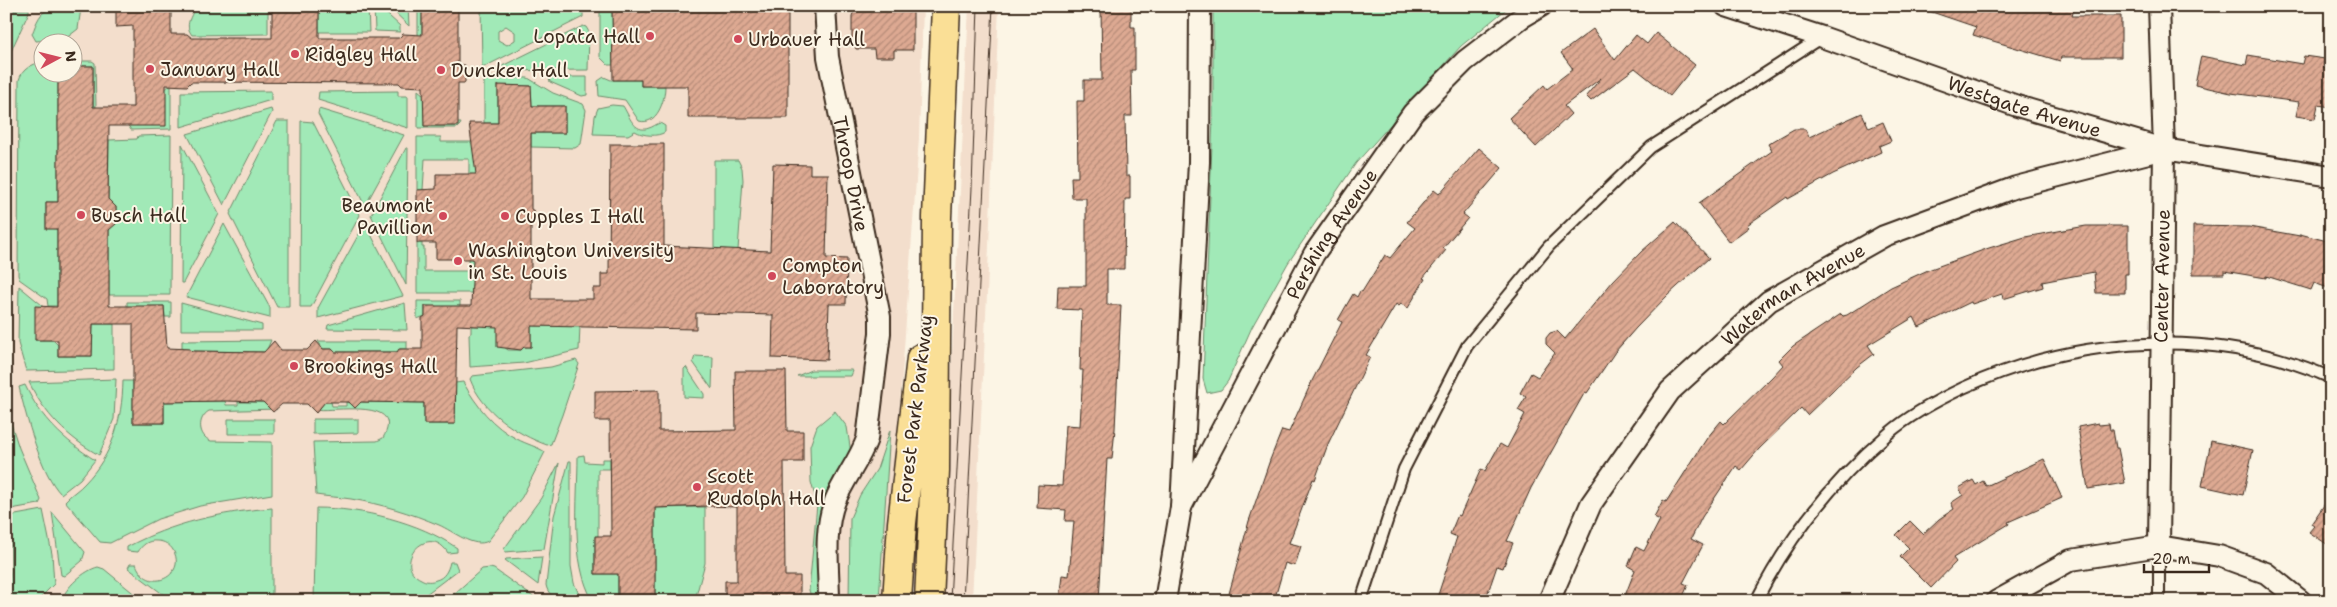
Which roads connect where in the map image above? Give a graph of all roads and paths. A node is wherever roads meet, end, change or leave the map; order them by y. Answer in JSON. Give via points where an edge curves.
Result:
{"nodes":[{"id":1,"x":825,"y":6,"type":"edge"},
{"id":2,"x":946,"y":6,"type":"edge"},
{"id":3,"x":1200,"y":6,"type":"edge"},
{"id":4,"x":1541,"y":6,"type":"edge"},
{"id":5,"x":1726,"y":6,"type":"edge"},
{"id":6,"x":2158,"y":6,"type":"edge"},
{"id":7,"x":1822,"y":36,"type":"junction"},
{"id":8,"x":2164,"y":150,"type":"junction"},
{"id":9,"x":2331,"y":176,"type":"edge"},
{"id":10,"x":938,"y":218,"type":"junction"},
{"id":11,"x":2161,"y":343,"type":"junction"},
{"id":12,"x":2331,"y":378,"type":"edge"},
{"id":13,"x":1181,"y":507,"type":"junction"},
{"id":14,"x":2159,"y":546,"type":"junction"},
{"id":15,"x":829,"y":601,"type":"edge"},
{"id":16,"x":897,"y":601,"type":"edge"},
{"id":17,"x":929,"y":601,"type":"edge"},
{"id":18,"x":1166,"y":601,"type":"edge"},
{"id":19,"x":1361,"y":601,"type":"edge"},
{"id":20,"x":1549,"y":601,"type":"edge"},
{"id":21,"x":1756,"y":601,"type":"edge"},
{"id":22,"x":1997,"y":601,"type":"edge"},
{"id":23,"x":2159,"y":601,"type":"edge"},
{"id":24,"x":2301,"y":601,"type":"edge"}],
"edges":[{"from":1,"to":15,"type":"street","name":"Throop Drive","via":[[828,57],[880,317],[867,439],[841,488],[831,518]]},
{"from":2,"to":10,"type":"main road","name":"Forest Park Parkway"},
{"from":3,"to":13,"type":"street","name":"Pershing Avenue","via":[[1200,162]]},
{"from":4,"to":13,"type":"street","name":"Pershing Avenue","via":[[1465,61],[1413,113],[1314,254]]},
{"from":5,"to":7,"type":"street","name":"Westgate Avenue"},
{"from":6,"to":8,"type":"street","name":"Center Avenue"},
{"from":7,"to":8,"type":"street","name":"Westgate Avenue","via":[[2017,106]]},
{"from":7,"to":19,"type":"lane","via":[[1651,147],[1549,246],[1467,346],[1404,469]]},
{"from":8,"to":9,"type":"street","name":"Westgate Avenue"},
{"from":8,"to":11,"type":"street","name":"Center Avenue"},
{"from":8,"to":20,"type":"street","name":"Waterman Avenue","via":[[2016,187],[1893,233],[1769,301],[1670,391],[1591,504]]},
{"from":10,"to":16,"type":"main road","name":"Forest Park Parkway","via":[[908,469]]},
{"from":10,"to":17,"type":"main road","name":"Forest Park Parkway","via":[[935,470]]},
{"from":11,"to":12,"type":"lane","via":[[2227,348],[2278,360]]},
{"from":11,"to":14,"type":"street","name":"Center Avenue"},
{"from":11,"to":21,"type":"lane","via":[[2088,349],[2038,360],[1989,376],[1936,401],[1890,432],[1838,480],[1793,536]]},
{"from":13,"to":18,"type":"street","name":"Pershing Avenue"},
{"from":14,"to":22,"type":"street","via":[[2071,560]]},
{"from":14,"to":23,"type":"lane"},
{"from":14,"to":24,"type":"street","via":[[2219,556],[2266,573]]}]}
